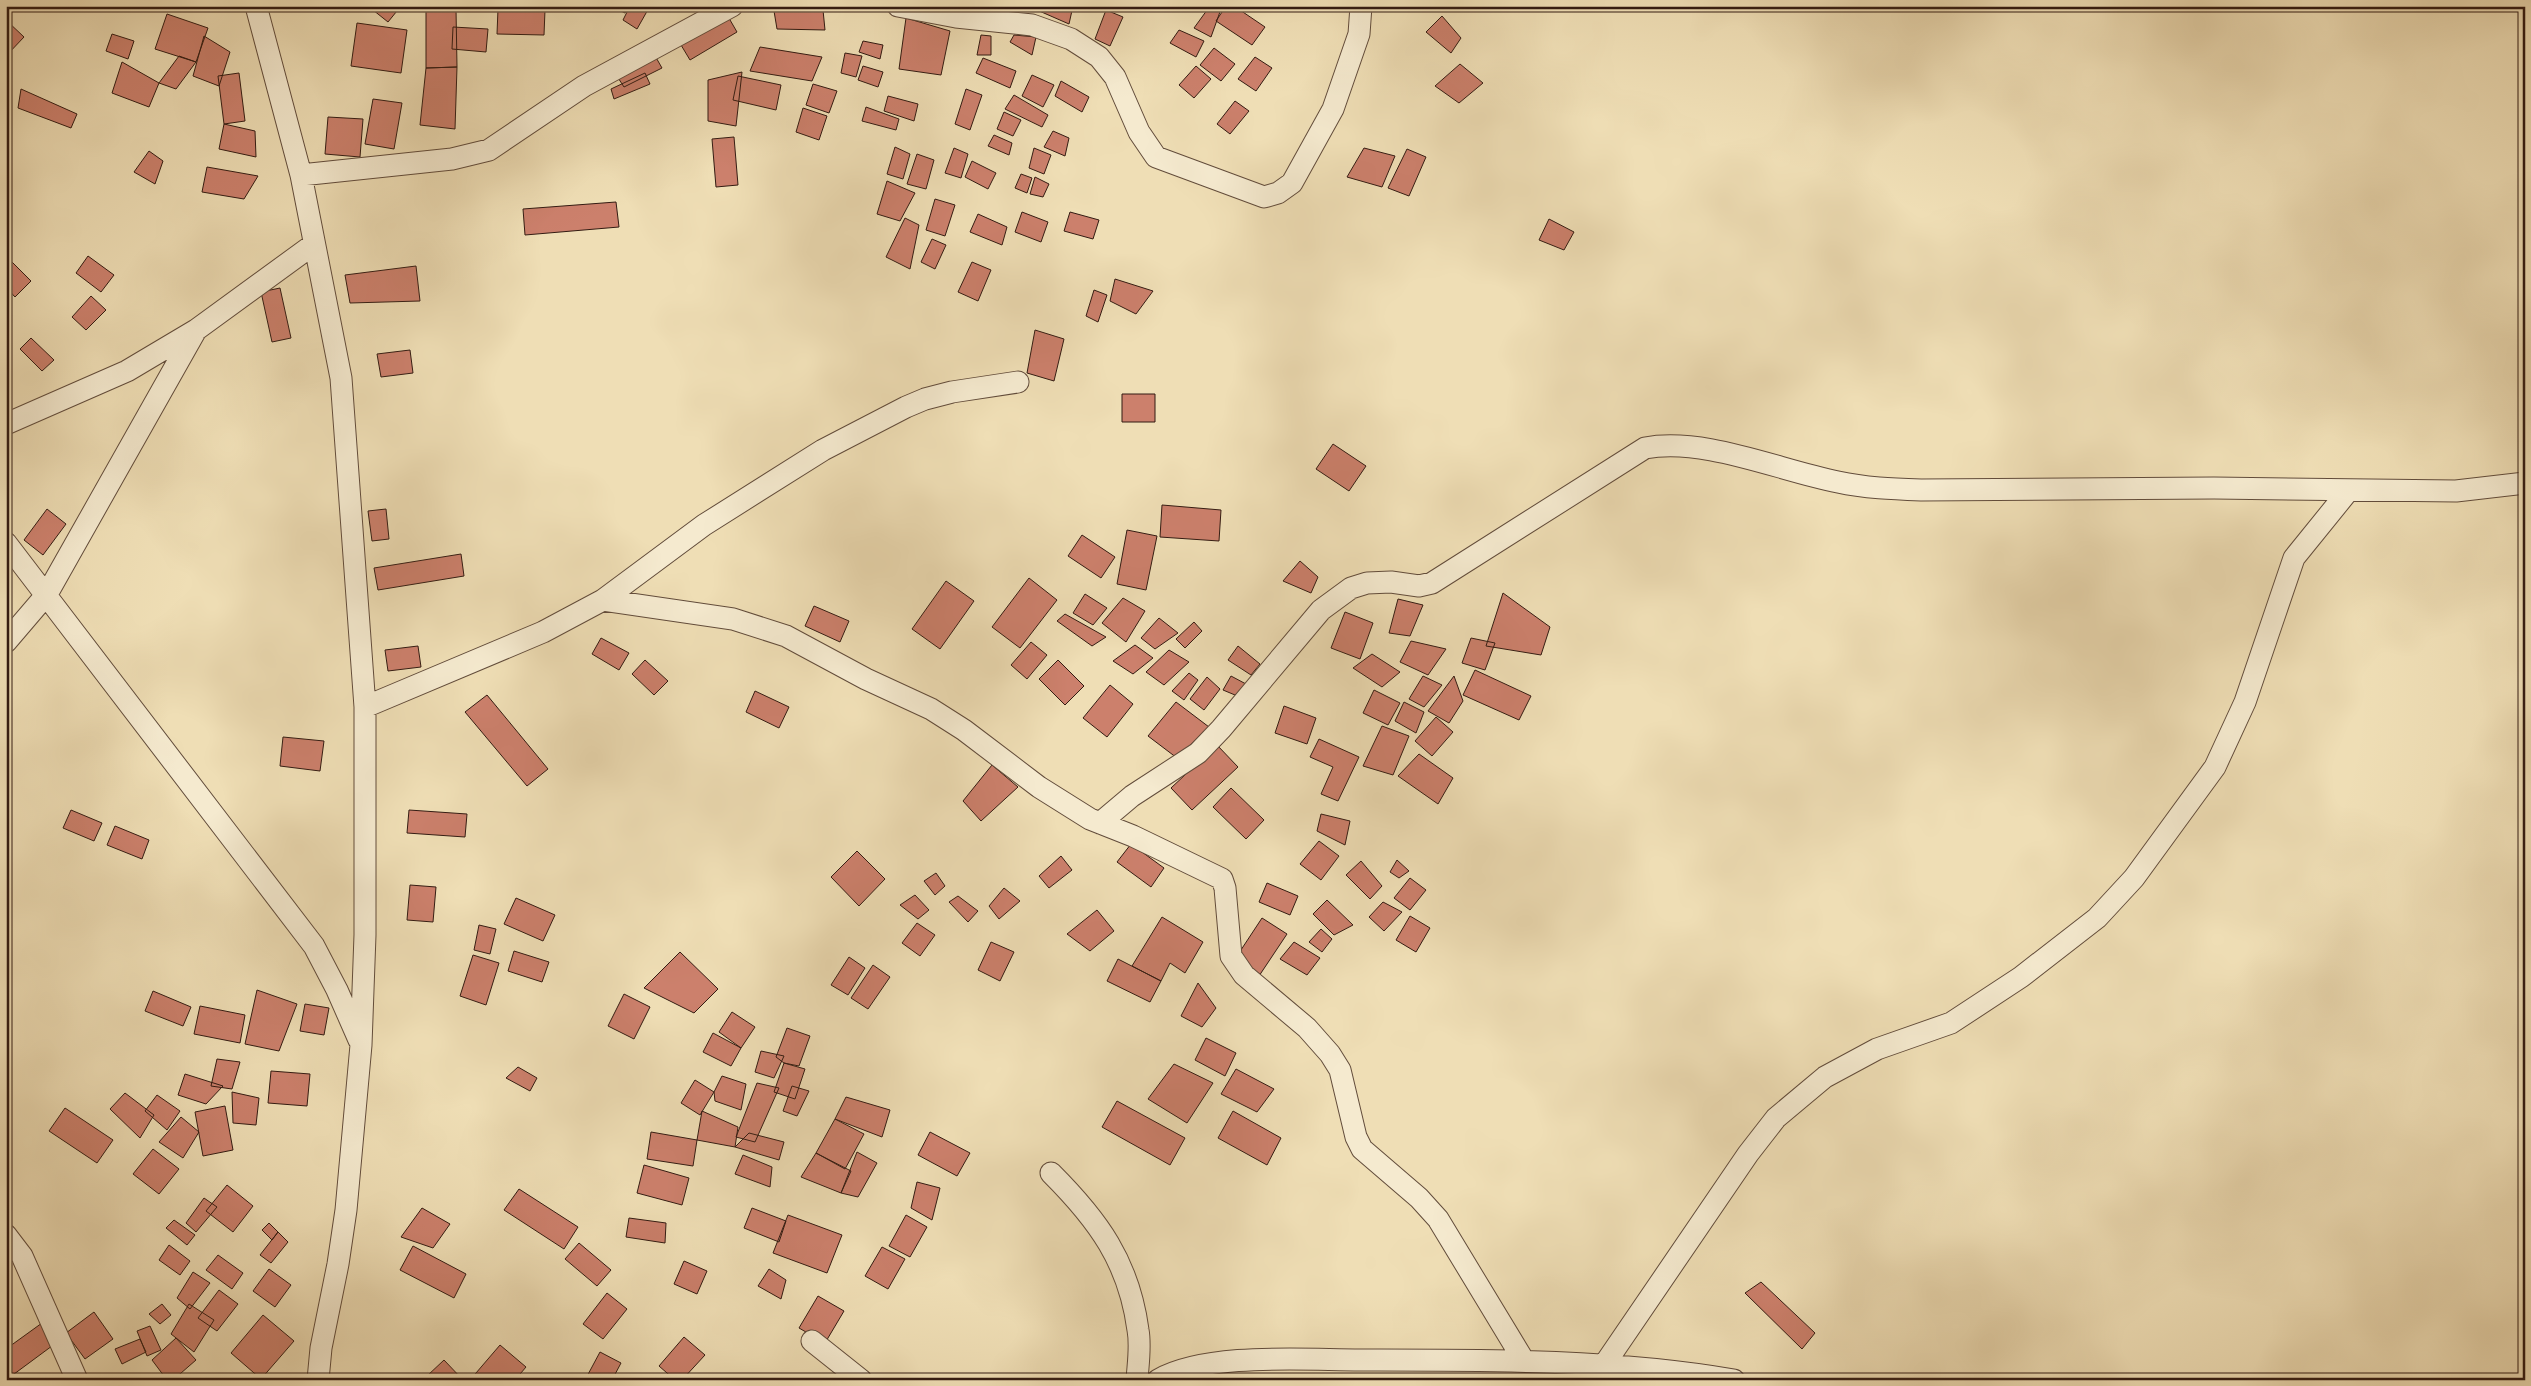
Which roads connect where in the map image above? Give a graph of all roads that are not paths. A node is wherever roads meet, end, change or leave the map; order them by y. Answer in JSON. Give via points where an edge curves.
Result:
{"nodes":[{"id":1,"x":256,"y":6,"type":"edge"},
{"id":2,"x":732,"y":6,"type":"edge"},
{"id":3,"x":898,"y":6,"type":"edge"},
{"id":4,"x":1361,"y":6,"type":"edge"},
{"id":5,"x":301,"y":175,"type":"junction"},
{"id":6,"x":314,"y":244,"type":"junction"},
{"id":7,"x":196,"y":330,"type":"junction"},
{"id":8,"x":1018,"y":382,"type":"dead end"},
{"id":9,"x":6,"y":424,"type":"edge"},
{"id":10,"x":2525,"y":483,"type":"edge"},
{"id":11,"x":2349,"y":490,"type":"junction"},
{"id":12,"x":6,"y":543,"type":"edge"},
{"id":13,"x":47,"y":594,"type":"junction"},
{"id":14,"x":603,"y":600,"type":"junction"},
{"id":15,"x":6,"y":642,"type":"edge"},
{"id":16,"x":365,"y":707,"type":"junction"},
{"id":17,"x":1100,"y":823,"type":"junction"},
{"id":18,"x":361,"y":1045,"type":"junction"},
{"id":19,"x":1051,"y":1173,"type":"dead end"},
{"id":20,"x":6,"y":1235,"type":"edge"},
{"id":21,"x":812,"y":1341,"type":"dead end"},
{"id":22,"x":1524,"y":1361,"type":"junction"},
{"id":23,"x":1604,"y":1366,"type":"junction"},
{"id":24,"x":77,"y":1380,"type":"edge"},
{"id":25,"x":318,"y":1380,"type":"edge"},
{"id":26,"x":861,"y":1380,"type":"edge"},
{"id":27,"x":1137,"y":1380,"type":"edge"},
{"id":28,"x":1158,"y":1380,"type":"edge"},
{"id":29,"x":1734,"y":1380,"type":"edge"}],
"edges":[{"from":1,"to":5,"type":"street"},
{"from":2,"to":5,"type":"street","via":[[584,86],[489,150],[452,159]]},
{"from":3,"to":4,"type":"street","via":[[956,17],[1032,25],[1071,39],[1099,57],[1116,77],[1139,132],[1156,157],[1264,197],[1278,194],[1292,184],[1333,109],[1358,34]]},
{"from":5,"to":6,"type":"street"},
{"from":6,"to":7,"type":"street"},
{"from":6,"to":16,"type":"street","via":[[341,378]]},
{"from":7,"to":9,"type":"street","via":[[127,371]]},
{"from":7,"to":13,"type":"street"},
{"from":8,"to":14,"type":"street","via":[[925,399],[872,424],[823,450],[704,525]]},
{"from":10,"to":11,"type":"street","via":[[2456,491]]},
{"from":11,"to":17,"type":"street","via":[[1873,488],[1690,446],[1661,444],[1645,448],[1432,583],[1420,586],[1366,583],[1343,594],[1321,610],[1198,753],[1132,796]]},
{"from":11,"to":23,"type":"street","via":[[2294,558],[2245,702],[2215,767],[2134,878],[2097,918],[2021,977],[1951,1023],[1877,1049],[1825,1077],[1776,1118]]},
{"from":12,"to":13,"type":"street"},
{"from":13,"to":15,"type":"street"},
{"from":13,"to":18,"type":"street","via":[[314,946]]},
{"from":14,"to":16,"type":"street","via":[[543,632]]},
{"from":14,"to":17,"type":"street","via":[[732,619],[786,636],[931,709],[1039,787]]},
{"from":16,"to":18,"type":"street","via":[[365,935]]},
{"from":17,"to":22,"type":"street","via":[[1222,879],[1231,956],[1235,964],[1307,1028],[1330,1054],[1340,1070],[1356,1137],[1362,1149],[1419,1198],[1438,1219]]},
{"from":18,"to":25,"type":"street","via":[[346,1210],[320,1348]]},
{"from":19,"to":27,"type":"street","via":[[1097,1222],[1120,1262],[1139,1332]]},
{"from":20,"to":24,"type":"street","via":[[22,1256]]},
{"from":21,"to":26,"type":"street"},
{"from":22,"to":23,"type":"street"},
{"from":22,"to":28,"type":"street","via":[[1264,1360],[1207,1364]]},
{"from":23,"to":29,"type":"street"}]}
